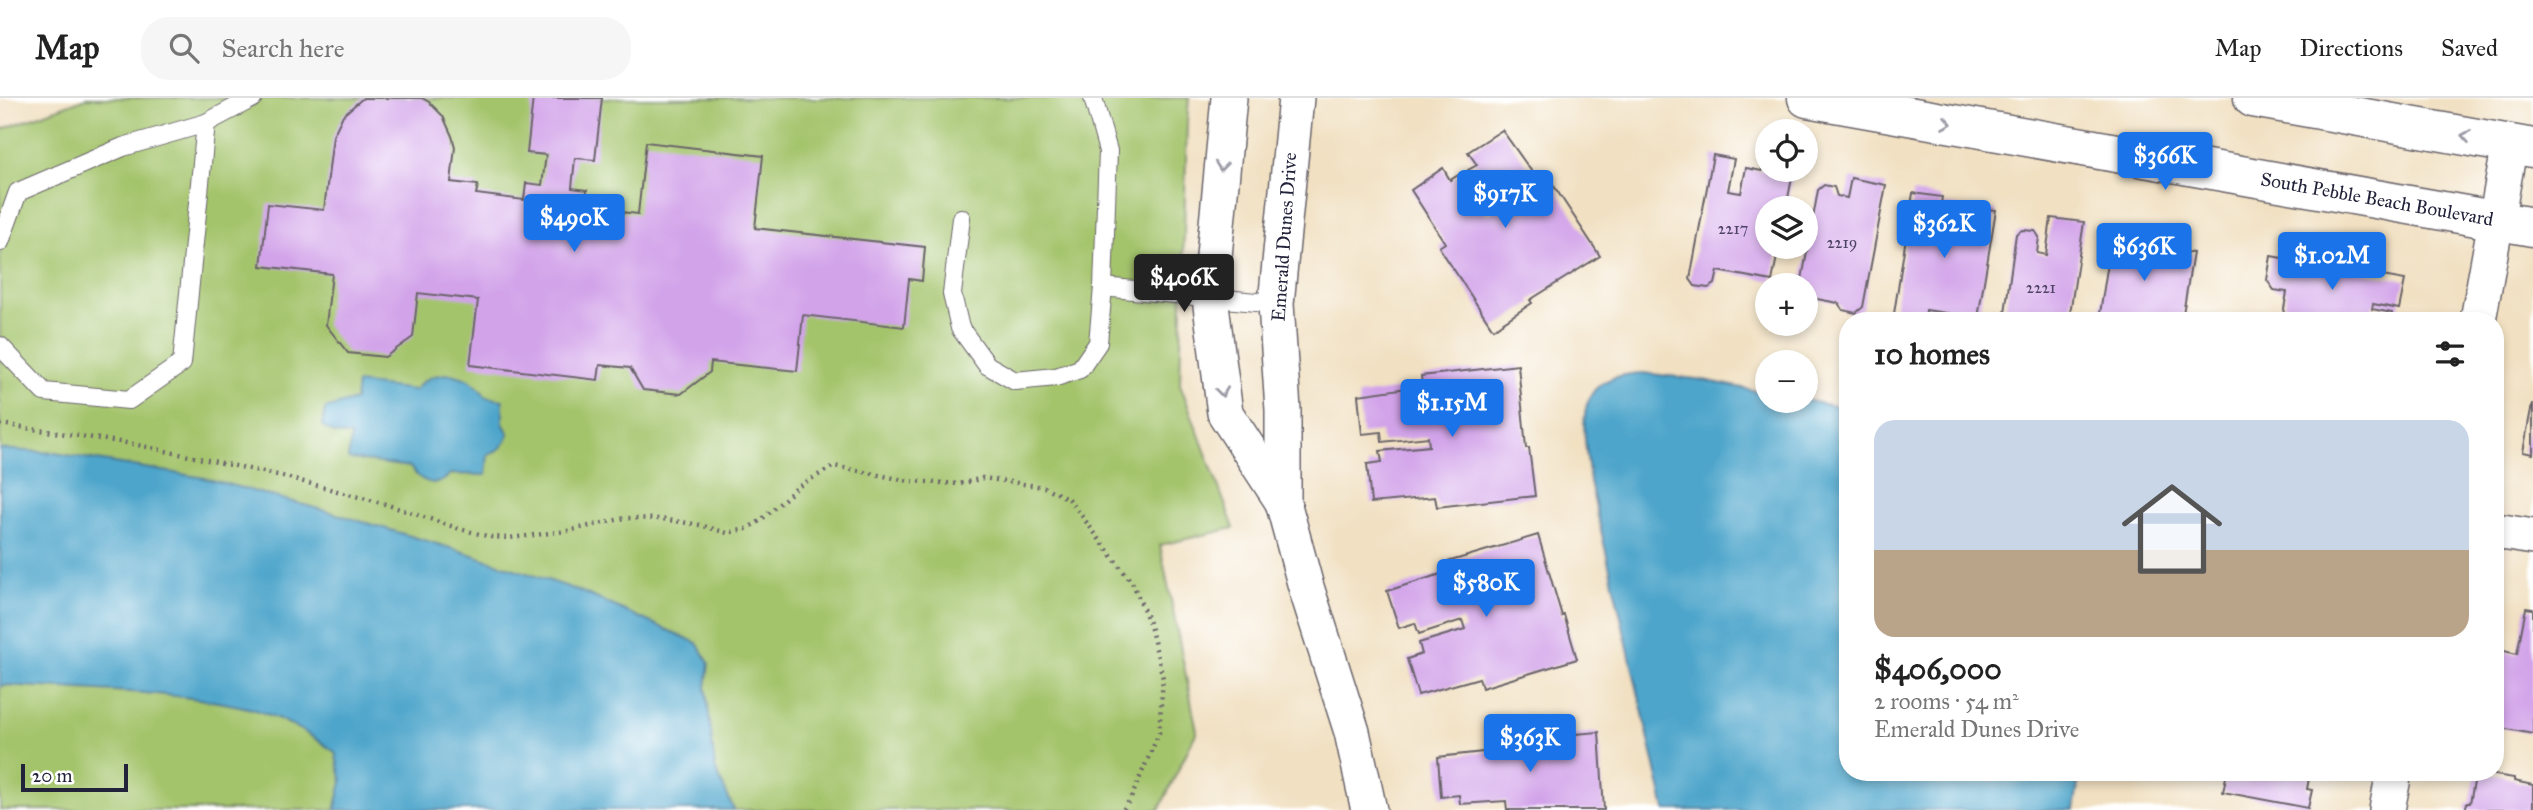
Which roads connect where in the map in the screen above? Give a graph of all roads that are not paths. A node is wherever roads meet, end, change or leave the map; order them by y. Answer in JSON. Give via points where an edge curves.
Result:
{"nodes":[{"id":1,"x":253,"y":98,"type":"edge"},
{"id":2,"x":1093,"y":98,"type":"edge"},
{"id":3,"x":1229,"y":98,"type":"edge"},
{"id":4,"x":1296,"y":98,"type":"edge"},
{"id":5,"x":1807,"y":98,"type":"edge"},
{"id":6,"x":2253,"y":98,"type":"edge"},
{"id":7,"x":206,"y":123,"type":"junction"},
{"id":8,"x":2521,"y":146,"type":"edge"},
{"id":9,"x":961,"y":218,"type":"dead end"},
{"id":10,"x":2496,"y":221,"type":"junction"},
{"id":11,"x":2533,"y":227,"type":"edge"},
{"id":12,"x":0,"y":243,"type":"edge"},
{"id":13,"x":1103,"y":287,"type":"junction"},
{"id":14,"x":1210,"y":298,"type":"junction"},
{"id":15,"x":1276,"y":304,"type":"junction"},
{"id":16,"x":2479,"y":312,"type":"edge"},
{"id":17,"x":0,"y":346,"type":"edge"},
{"id":18,"x":1283,"y":502,"type":"junction"},
{"id":19,"x":2504,"y":532,"type":"edge"},
{"id":20,"x":2533,"y":537,"type":"edge"},
{"id":21,"x":2393,"y":781,"type":"edge"},
{"id":22,"x":1369,"y":810,"type":"edge"},
{"id":23,"x":2387,"y":810,"type":"edge"}],
"edges":[{"from":1,"to":7,"type":"lane"},
{"from":2,"to":13,"type":"lane","via":[[1108,151]]},
{"from":3,"to":14,"type":"street","name":"Emerald Dunes Drive","one_way":true},
{"from":4,"to":15,"type":"street","name":"Emerald Dunes Drive"},
{"from":5,"to":10,"type":"street","name":"South Pebble Beach Boulevard","one_way":true},
{"from":8,"to":6,"type":"street","one_way":true},
{"from":7,"to":12,"type":"lane","via":[[124,147],[18,192]]},
{"from":7,"to":17,"type":"lane","via":[[182,363],[129,400],[44,392]]},
{"from":8,"to":10,"type":"street"},
{"from":9,"to":13,"type":"lane","via":[[952,294],[960,328],[987,365],[1015,381],[1056,377],[1080,369],[1098,343]]},
{"from":10,"to":11,"type":"street","name":"South Pebble Beach Boulevard"},
{"from":10,"to":16,"type":"street"},
{"from":13,"to":14,"type":"lane"},
{"from":14,"to":15,"type":"lane"},
{"from":14,"to":18,"type":"street","name":"Emerald Dunes Drive","one_way":true,"via":[[1225,413]]},
{"from":15,"to":18,"type":"street","name":"Emerald Dunes Drive"},
{"from":18,"to":22,"type":"street","name":"Emerald Dunes Drive","via":[[1352,732]]},
{"from":19,"to":20,"type":"street"},
{"from":21,"to":23,"type":"street"}]}
